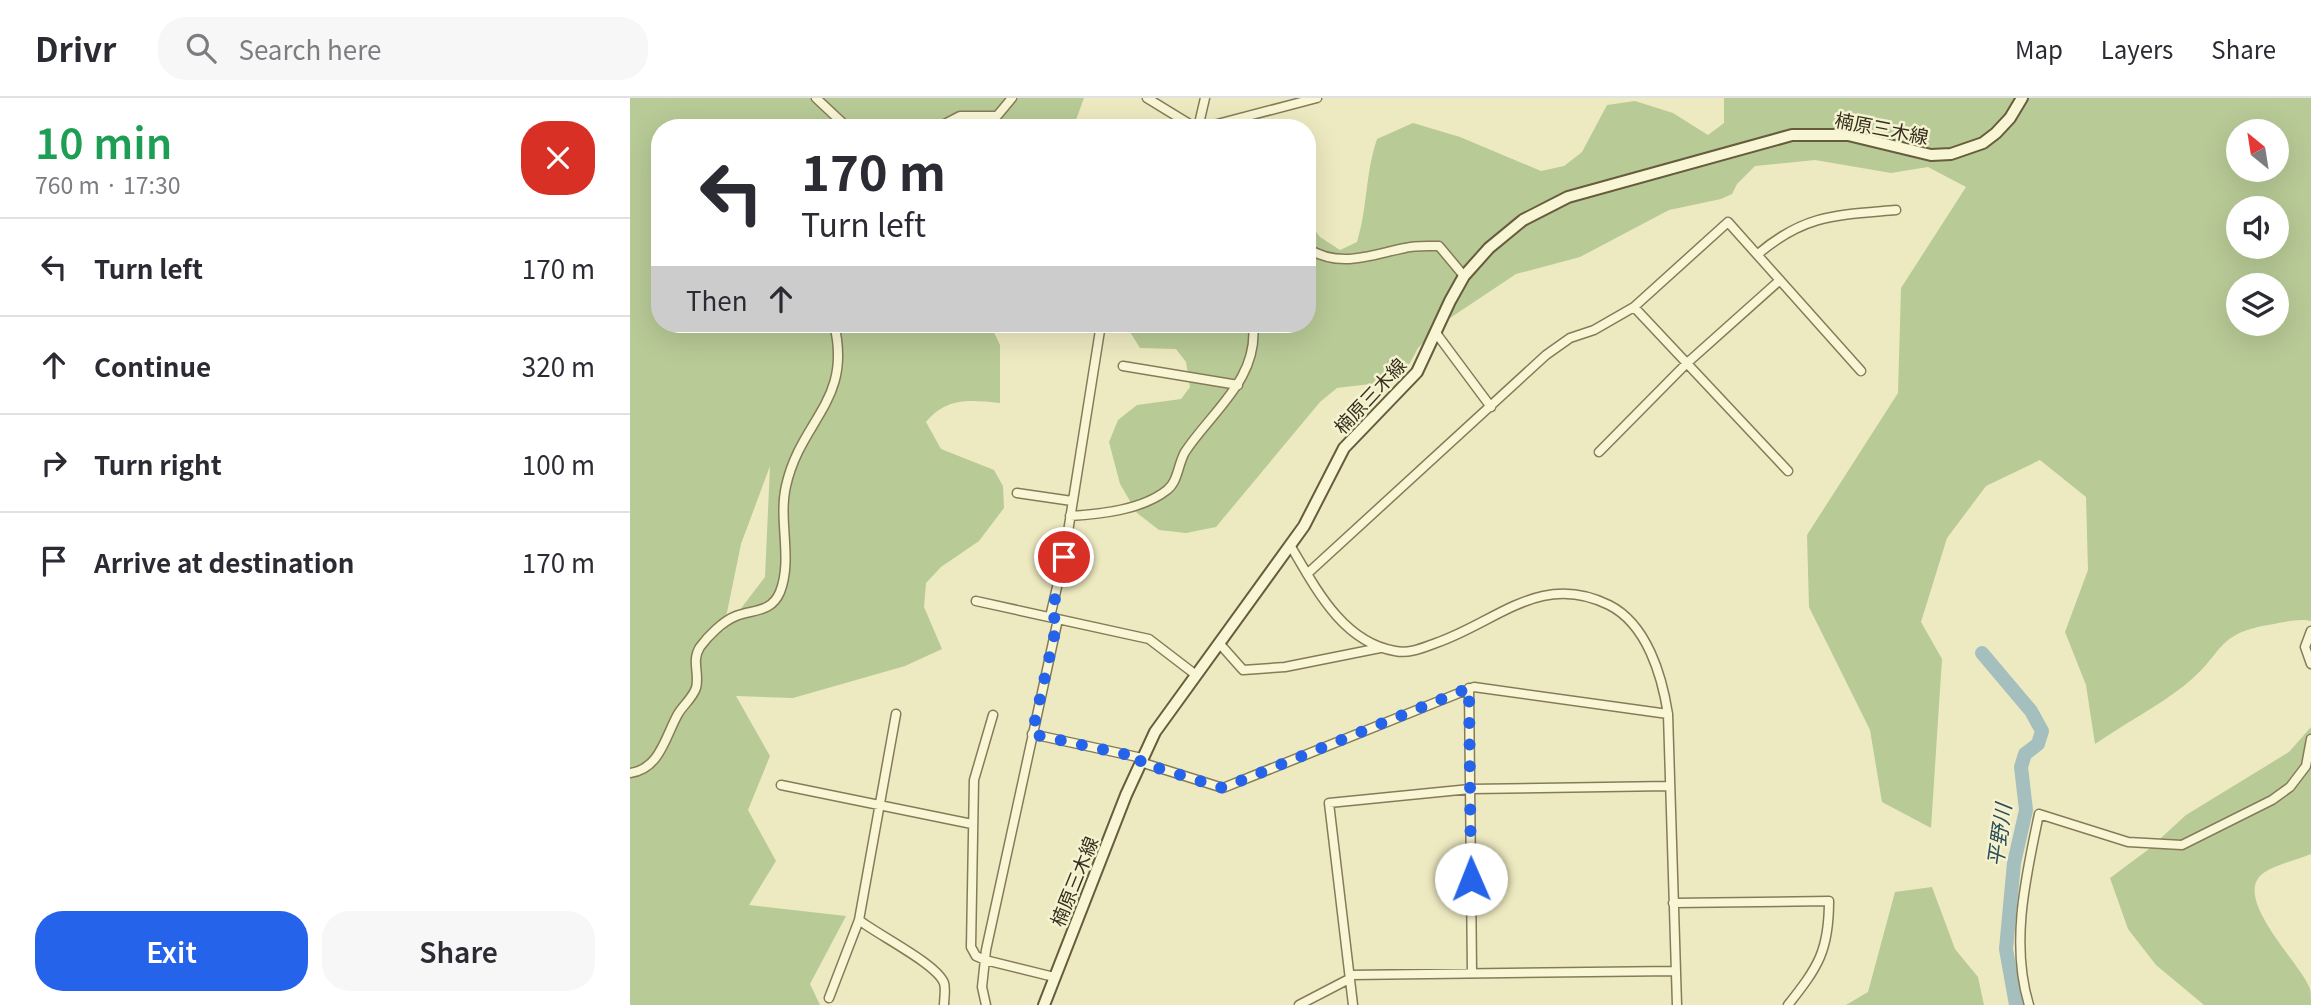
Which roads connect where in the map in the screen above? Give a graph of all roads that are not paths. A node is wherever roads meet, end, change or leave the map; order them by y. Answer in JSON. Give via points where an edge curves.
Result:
{"nodes":[{"id":1,"x":816,"y":98,"type":"edge"},
{"id":2,"x":1012,"y":98,"type":"edge"},
{"id":3,"x":1147,"y":98,"type":"edge"},
{"id":4,"x":1205,"y":98,"type":"edge"},
{"id":5,"x":1317,"y":98,"type":"edge"},
{"id":6,"x":2022,"y":98,"type":"edge"},
{"id":7,"x":838,"y":119,"type":"edge"},
{"id":8,"x":954,"y":119,"type":"edge"},
{"id":9,"x":1183,"y":119,"type":"edge"},
{"id":10,"x":1201,"y":119,"type":"edge"},
{"id":11,"x":1234,"y":119,"type":"edge"},
{"id":12,"x":1896,"y":209,"type":"dead end"},
{"id":13,"x":1316,"y":254,"type":"edge"},
{"id":14,"x":1758,"y":254,"type":"junction"},
{"id":15,"x":1464,"y":276,"type":"junction"},
{"id":16,"x":1780,"y":280,"type":"junction"},
{"id":17,"x":1634,"y":307,"type":"junction"},
{"id":18,"x":836,"y":333,"type":"edge"},
{"id":19,"x":1100,"y":333,"type":"edge"},
{"id":20,"x":1252,"y":333,"type":"edge"},
{"id":21,"x":1436,"y":333,"type":"junction"},
{"id":22,"x":1686,"y":364,"type":"junction"},
{"id":23,"x":1123,"y":366,"type":"dead end"},
{"id":24,"x":1861,"y":371,"type":"dead end"},
{"id":25,"x":1238,"y":385,"type":"junction"},
{"id":26,"x":1491,"y":407,"type":"junction"},
{"id":27,"x":1599,"y":452,"type":"dead end"},
{"id":28,"x":1788,"y":471,"type":"dead end"},
{"id":29,"x":1017,"y":493,"type":"dead end"},
{"id":30,"x":1072,"y":501,"type":"junction"},
{"id":31,"x":1070,"y":516,"type":"junction"},
{"id":32,"x":1290,"y":545,"type":"junction"},
{"id":33,"x":1307,"y":574,"type":"junction"},
{"id":34,"x":976,"y":601,"type":"dead end"},
{"id":35,"x":1054,"y":618,"type":"junction"},
{"id":36,"x":2311,"y":631,"type":"edge"},
{"id":37,"x":1219,"y":643,"type":"junction"},
{"id":38,"x":1383,"y":648,"type":"junction"},
{"id":39,"x":2311,"y":664,"type":"edge"},
{"id":40,"x":1196,"y":675,"type":"junction"},
{"id":41,"x":1469,"y":688,"type":"junction"},
{"id":42,"x":896,"y":714,"type":"dead end"},
{"id":43,"x":1668,"y":714,"type":"junction"},
{"id":44,"x":993,"y":715,"type":"dead end"},
{"id":45,"x":1032,"y":734,"type":"junction"},
{"id":46,"x":2311,"y":739,"type":"edge"},
{"id":47,"x":1141,"y":760,"type":"junction"},
{"id":48,"x":630,"y":773,"type":"edge"},
{"id":49,"x":781,"y":785,"type":"dead end"},
{"id":50,"x":1669,"y":786,"type":"junction"},
{"id":51,"x":1470,"y":789,"type":"junction"},
{"id":52,"x":880,"y":805,"type":"junction"},
{"id":53,"x":972,"y":824,"type":"junction"},
{"id":54,"x":1673,"y":903,"type":"junction"},
{"id":55,"x":859,"y":920,"type":"junction"},
{"id":56,"x":985,"y":960,"type":"junction"},
{"id":57,"x":1675,"y":971,"type":"junction"},
{"id":58,"x":1472,"y":974,"type":"junction"},
{"id":59,"x":1054,"y":976,"type":"junction"},
{"id":60,"x":1350,"y":977,"type":"junction"},
{"id":61,"x":829,"y":998,"type":"dead end"},
{"id":62,"x":944,"y":1005,"type":"edge"},
{"id":63,"x":986,"y":1005,"type":"edge"},
{"id":64,"x":1044,"y":1005,"type":"edge"},
{"id":65,"x":1299,"y":1005,"type":"edge"},
{"id":66,"x":1353,"y":1005,"type":"edge"},
{"id":67,"x":1677,"y":1005,"type":"edge"},
{"id":68,"x":1788,"y":1005,"type":"edge"},
{"id":69,"x":2029,"y":1005,"type":"edge"}],
"edges":[{"from":1,"to":7,"type":"street"},
{"from":2,"to":8,"type":"street","via":[[997,116]]},
{"from":3,"to":9,"type":"street"},
{"from":4,"to":10,"type":"street"},
{"from":5,"to":11,"type":"street"},
{"from":6,"to":15,"type":"main road","name":"楠原三木線","via":[[1996,133],[1951,154],[1931,155],[1848,135],[1792,135],[1568,197],[1505,233]]},
{"from":12,"to":14,"type":"street","via":[[1835,215],[1802,224]]},
{"from":13,"to":15,"type":"street","via":[[1343,261],[1409,247],[1439,246]]},
{"from":14,"to":16,"type":"street"},
{"from":14,"to":17,"type":"street","via":[[1728,222]]},
{"from":15,"to":21,"type":"main road","name":"楠原三木線"},
{"from":16,"to":22,"type":"street"},
{"from":16,"to":24,"type":"street"},
{"from":17,"to":22,"type":"street"},
{"from":17,"to":26,"type":"street","via":[[1556,347]]},
{"from":18,"to":48,"type":"street","via":[[839,369],[833,392],[797,452],[786,484],[785,572],[780,591],[773,603],[758,613],[727,621],[700,647],[695,690],[652,764]]},
{"from":19,"to":30,"type":"street"},
{"from":20,"to":25,"type":"street","via":[[1249,363]]},
{"from":21,"to":26,"type":"street"},
{"from":21,"to":32,"type":"main road","name":"楠原三木線","via":[[1412,379],[1344,448],[1320,499]]},
{"from":22,"to":27,"type":"street"},
{"from":22,"to":28,"type":"street"},
{"from":23,"to":25,"type":"street"},
{"from":25,"to":31,"type":"street","via":[[1186,451],[1169,489],[1137,505]]},
{"from":26,"to":33,"type":"street"},
{"from":29,"to":30,"type":"street"},
{"from":30,"to":31,"type":"street"},
{"from":31,"to":35,"type":"street"},
{"from":32,"to":33,"type":"street"},
{"from":32,"to":37,"type":"main road","name":"楠原三木線"},
{"from":33,"to":38,"type":"street","via":[[1343,624]]},
{"from":34,"to":35,"type":"street"},
{"from":35,"to":40,"type":"street","via":[[1149,639]]},
{"from":35,"to":45,"type":"street"},
{"from":36,"to":39,"type":"street","via":[[2305,647]]},
{"from":37,"to":38,"type":"street","via":[[1243,670],[1285,667]]},
{"from":37,"to":40,"type":"main road","name":"楠原三木線"},
{"from":38,"to":43,"type":"street","via":[[1413,651],[1517,604],[1552,594],[1578,594],[1614,608],[1639,632],[1664,691]]},
{"from":40,"to":47,"type":"main road","name":"楠原三木線"},
{"from":41,"to":43,"type":"street"},
{"from":41,"to":47,"type":"street","via":[[1223,788]]},
{"from":41,"to":51,"type":"street"},
{"from":42,"to":52,"type":"street"},
{"from":43,"to":50,"type":"street"},
{"from":44,"to":53,"type":"street","via":[[974,780]]},
{"from":45,"to":47,"type":"street"},
{"from":45,"to":56,"type":"street"},
{"from":46,"to":69,"type":"street","via":[[2306,766],[2290,787],[2182,845],[2127,842],[2039,814],[2020,925]]},
{"from":47,"to":59,"type":"main road","name":"楠原三木線"},
{"from":49,"to":52,"type":"street"},
{"from":50,"to":51,"type":"street"},
{"from":50,"to":54,"type":"street"},
{"from":51,"to":58,"type":"street"},
{"from":51,"to":60,"type":"street","via":[[1329,803]]},
{"from":52,"to":53,"type":"street"},
{"from":52,"to":55,"type":"street"},
{"from":53,"to":56,"type":"street","via":[[971,947]]},
{"from":54,"to":57,"type":"street"},
{"from":54,"to":68,"type":"street","via":[[1829,901],[1827,943]]},
{"from":55,"to":61,"type":"street"},
{"from":55,"to":62,"type":"street","via":[[933,966],[944,983]]},
{"from":56,"to":59,"type":"street"},
{"from":56,"to":63,"type":"street","via":[[982,987]]},
{"from":57,"to":58,"type":"street"},
{"from":57,"to":67,"type":"street"},
{"from":58,"to":60,"type":"street"},
{"from":59,"to":64,"type":"main road","name":"楠原三木線"},
{"from":60,"to":65,"type":"street"},
{"from":60,"to":66,"type":"street"}]}
